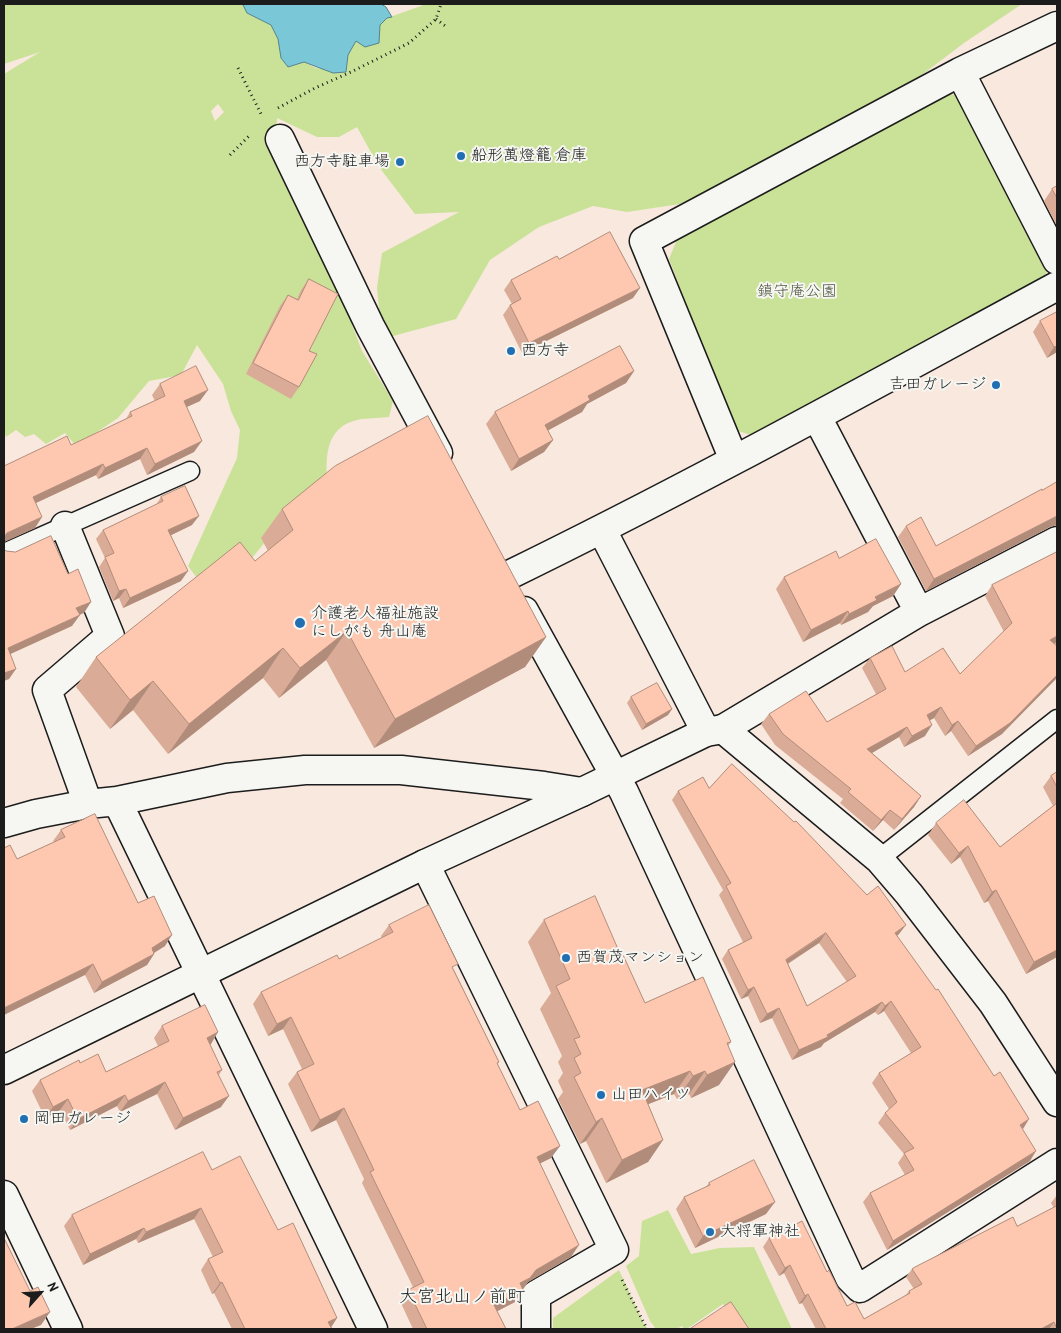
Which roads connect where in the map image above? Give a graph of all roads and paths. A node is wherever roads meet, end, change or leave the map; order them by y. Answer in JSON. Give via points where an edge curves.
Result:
{"nodes":[{"id":1,"x":441,"y":4,"type":"edge"},
{"id":2,"x":436,"y":19,"type":"junction"},
{"id":3,"x":1057,"y":26,"type":"edge"},
{"id":4,"x":448,"y":28,"type":"dead end"},
{"id":5,"x":238,"y":68,"type":"dead end"},
{"id":6,"x":960,"y":72,"type":"junction"},
{"id":7,"x":276,"y":109,"type":"dead end"},
{"id":8,"x":275,"y":127,"type":"joint"},
{"id":9,"x":253,"y":132,"type":"dead end"},
{"id":10,"x":230,"y":155,"type":"dead end"},
{"id":11,"x":1057,"y":260,"type":"edge"},
{"id":12,"x":1057,"y":286,"type":"edge"},
{"id":13,"x":817,"y":417,"type":"junction"},
{"id":14,"x":734,"y":460,"type":"junction"},
{"id":15,"x":190,"y":471,"type":"dead end"},
{"id":16,"x":449,"y":473,"type":"edge"},
{"id":17,"x":65,"y":526,"type":"junction"},
{"id":18,"x":602,"y":530,"type":"junction"},
{"id":19,"x":1057,"y":541,"type":"edge"},
{"id":20,"x":4,"y":553,"type":"edge"},
{"id":21,"x":919,"y":612,"type":"junction"},
{"id":22,"x":1057,"y":719,"type":"edge"},
{"id":23,"x":714,"y":730,"type":"junction"},
{"id":24,"x":614,"y":776,"type":"junction"},
{"id":25,"x":582,"y":792,"type":"junction"},
{"id":26,"x":118,"y":801,"type":"junction"},
{"id":27,"x":88,"y":804,"type":"junction"},
{"id":28,"x":4,"y":823,"type":"edge"},
{"id":29,"x":879,"y":859,"type":"junction"},
{"id":30,"x":425,"y":864,"type":"junction"},
{"id":31,"x":201,"y":973,"type":"junction"},
{"id":32,"x":4,"y":1070,"type":"edge"},
{"id":33,"x":1057,"y":1102,"type":"edge"},
{"id":34,"x":1057,"y":1163,"type":"edge"},
{"id":35,"x":4,"y":1196,"type":"edge"},
{"id":36,"x":619,"y":1273,"type":"dead end"},
{"id":37,"x":68,"y":1329,"type":"edge"},
{"id":38,"x":373,"y":1329,"type":"edge"},
{"id":39,"x":536,"y":1329,"type":"edge"},
{"id":40,"x":647,"y":1329,"type":"edge"}],
"edges":[{"from":1,"to":2,"type":"path"},
{"from":2,"to":4,"type":"path"},
{"from":2,"to":7,"type":"path","via":[[409,43]]},
{"from":3,"to":6,"type":"street"},
{"from":5,"to":8,"type":"path","via":[[264,120]]},
{"from":6,"to":11,"type":"street"},
{"from":6,"to":14,"type":"street","via":[[644,241]]},
{"from":8,"to":16,"type":"street","via":[[370,326]]},
{"from":9,"to":10,"type":"path"},
{"from":12,"to":13,"type":"street"},
{"from":13,"to":14,"type":"street"},
{"from":13,"to":21,"type":"street"},
{"from":14,"to":18,"type":"street"},
{"from":15,"to":17,"type":"lane"},
{"from":17,"to":20,"type":"lane"},
{"from":17,"to":27,"type":"street","via":[[110,636],[47,690]]},
{"from":18,"to":23,"type":"street"},
{"from":18,"to":24,"type":"street","via":[[500,568]]},
{"from":19,"to":21,"type":"street"},
{"from":21,"to":23,"type":"street"},
{"from":22,"to":29,"type":"lane"},
{"from":23,"to":24,"type":"street"},
{"from":23,"to":29,"type":"street"},
{"from":24,"to":25,"type":"street"},
{"from":24,"to":34,"type":"street","via":[[850,1278],[860,1288]]},
{"from":25,"to":26,"type":"street","via":[[401,770],[304,770],[227,778]]},
{"from":25,"to":30,"type":"street"},
{"from":26,"to":27,"type":"street"},
{"from":26,"to":31,"type":"street"},
{"from":27,"to":28,"type":"street"},
{"from":29,"to":33,"type":"street","via":[[993,1003]]},
{"from":30,"to":31,"type":"street"},
{"from":30,"to":39,"type":"street","via":[[614,1250],[536,1295]]},
{"from":31,"to":32,"type":"street"},
{"from":31,"to":38,"type":"street"},
{"from":35,"to":37,"type":"street"},
{"from":36,"to":40,"type":"path"}]}
